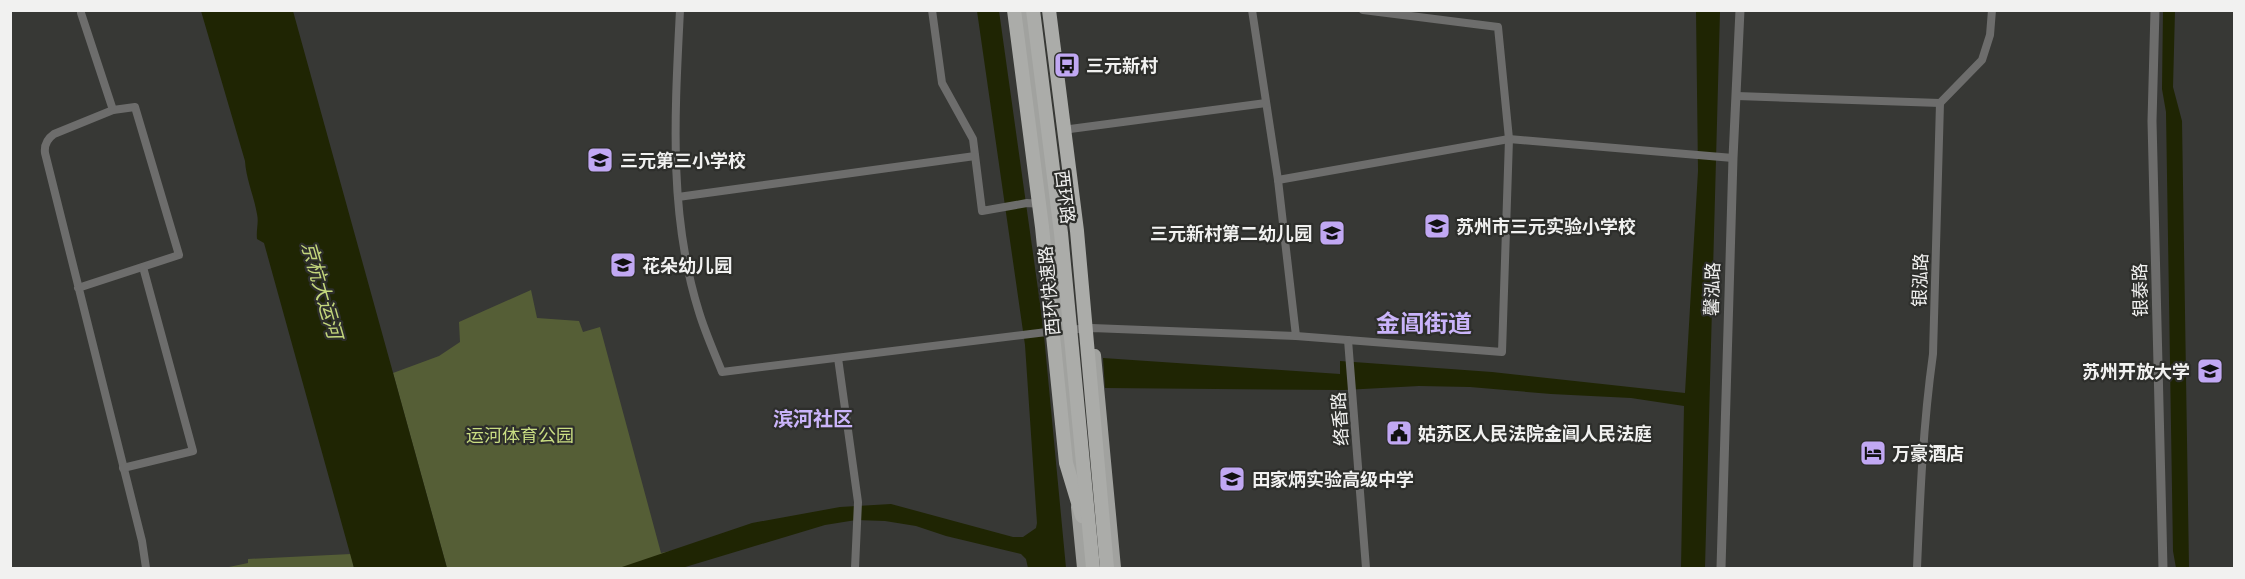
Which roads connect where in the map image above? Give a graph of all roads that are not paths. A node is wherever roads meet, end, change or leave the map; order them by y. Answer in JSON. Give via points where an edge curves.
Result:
{"nodes":[{"id":1,"x":680,"y":10,"type":"edge"},
{"id":2,"x":932,"y":10,"type":"edge"},
{"id":3,"x":1014,"y":10,"type":"edge"},
{"id":4,"x":1022,"y":10,"type":"edge"},
{"id":5,"x":1033,"y":10,"type":"edge"},
{"id":6,"x":1049,"y":10,"type":"edge"},
{"id":7,"x":1055,"y":10,"type":"edge"},
{"id":8,"x":1252,"y":10,"type":"edge"},
{"id":9,"x":1364,"y":10,"type":"edge"},
{"id":10,"x":1740,"y":10,"type":"edge"},
{"id":11,"x":1992,"y":10,"type":"edge"},
{"id":12,"x":2155,"y":10,"type":"edge"},
{"id":13,"x":81,"y":13,"type":"dead end"},
{"id":14,"x":1737,"y":96,"type":"junction"},
{"id":15,"x":1266,"y":102,"type":"junction"},
{"id":16,"x":1940,"y":103,"type":"junction"},
{"id":17,"x":114,"y":110,"type":"junction"},
{"id":18,"x":1070,"y":129,"type":"junction"},
{"id":19,"x":1509,"y":139,"type":"junction"},
{"id":20,"x":975,"y":156,"type":"junction"},
{"id":21,"x":1728,"y":158,"type":"junction"},
{"id":22,"x":1278,"y":180,"type":"junction"},
{"id":23,"x":678,"y":197,"type":"junction"},
{"id":24,"x":1080,"y":202,"type":"junction"},
{"id":25,"x":1047,"y":205,"type":"junction"},
{"id":26,"x":143,"y":267,"type":"junction"},
{"id":27,"x":78,"y":288,"type":"junction"},
{"id":28,"x":1092,"y":328,"type":"junction"},
{"id":29,"x":1060,"y":331,"type":"junction"},
{"id":30,"x":1296,"y":336,"type":"junction"},
{"id":31,"x":1348,"y":340,"type":"junction"},
{"id":32,"x":838,"y":358,"type":"junction"},
{"id":33,"x":1072,"y":460,"type":"junction"},
{"id":34,"x":123,"y":468,"type":"junction"},
{"id":35,"x":1091,"y":549,"type":"junction"},
{"id":36,"x":146,"y":568,"type":"edge"},
{"id":37,"x":855,"y":568,"type":"edge"},
{"id":38,"x":1083,"y":568,"type":"edge"},
{"id":39,"x":1093,"y":568,"type":"edge"},
{"id":40,"x":1101,"y":568,"type":"edge"},
{"id":41,"x":1107,"y":568,"type":"edge"},
{"id":42,"x":1115,"y":568,"type":"edge"},
{"id":43,"x":1366,"y":568,"type":"edge"},
{"id":44,"x":1721,"y":568,"type":"edge"},
{"id":45,"x":1917,"y":568,"type":"edge"},
{"id":46,"x":2163,"y":568,"type":"edge"}],
"edges":[{"from":1,"to":23,"type":"street","via":[[674,149]]},
{"from":2,"to":20,"type":"street","via":[[942,83],[973,139]]},
{"from":3,"to":35,"type":"highway","bridge":true,"via":[[1066,463]]},
{"from":4,"to":25,"type":"main road","name":"西环路"},
{"from":5,"to":35,"type":"highway","name":"西环快速路","bridge":true,"via":[[1061,233]]},
{"from":6,"to":41,"type":"highway","name":"西环快速路","bridge":true,"via":[[1077,231]]},
{"from":7,"to":18,"type":"main road","name":"西环路"},
{"from":8,"to":15,"type":"street"},
{"from":9,"to":19,"type":"street","via":[[1498,27]]},
{"from":10,"to":14,"type":"street","name":"馨泓路"},
{"from":11,"to":16,"type":"street","via":[[1982,60]]},
{"from":12,"to":46,"type":"street","name":"银泰路","via":[[2152,121]]},
{"from":13,"to":17,"type":"street"},
{"from":14,"to":16,"type":"street"},
{"from":14,"to":21,"type":"street","name":"馨泓路"},
{"from":15,"to":18,"type":"street"},
{"from":15,"to":22,"type":"street"},
{"from":16,"to":45,"type":"street","name":"银泓路","via":[[1932,354]]},
{"from":17,"to":26,"type":"street","via":[[135,106],[179,255]]},
{"from":17,"to":27,"type":"street","via":[[54,134],[44,148]]},
{"from":18,"to":24,"type":"main road","name":"西环路"},
{"from":19,"to":21,"type":"street"},
{"from":19,"to":22,"type":"street"},
{"from":19,"to":31,"type":"street","via":[[1502,352]]},
{"from":20,"to":23,"type":"street"},
{"from":20,"to":25,"type":"street","via":[[982,211],[1027,203]]},
{"from":21,"to":44,"type":"street","name":"馨泓路"},
{"from":22,"to":30,"type":"street"},
{"from":23,"to":32,"type":"street","via":[[698,311],[722,372]]},
{"from":24,"to":25,"type":"street"},
{"from":24,"to":28,"type":"main road","name":"西环路"},
{"from":25,"to":29,"type":"main road","name":"西环路"},
{"from":26,"to":27,"type":"street"},
{"from":26,"to":34,"type":"street","via":[[193,451]]},
{"from":27,"to":34,"type":"street"},
{"from":28,"to":29,"type":"street"},
{"from":28,"to":30,"type":"street"},
{"from":28,"to":42,"type":"main road","name":"西环路"},
{"from":29,"to":32,"type":"street"},
{"from":29,"to":33,"type":"main road","name":"西环路"},
{"from":30,"to":31,"type":"street"},
{"from":31,"to":43,"type":"street","name":"络香路"},
{"from":32,"to":37,"type":"street","via":[[858,502]]},
{"from":33,"to":38,"type":"main road","name":"西环路"},
{"from":33,"to":40,"type":"main road","via":[[1096,505]]},
{"from":34,"to":36,"type":"street"},
{"from":35,"to":39,"type":"highway","name":"西环快速路","bridge":true}]}
